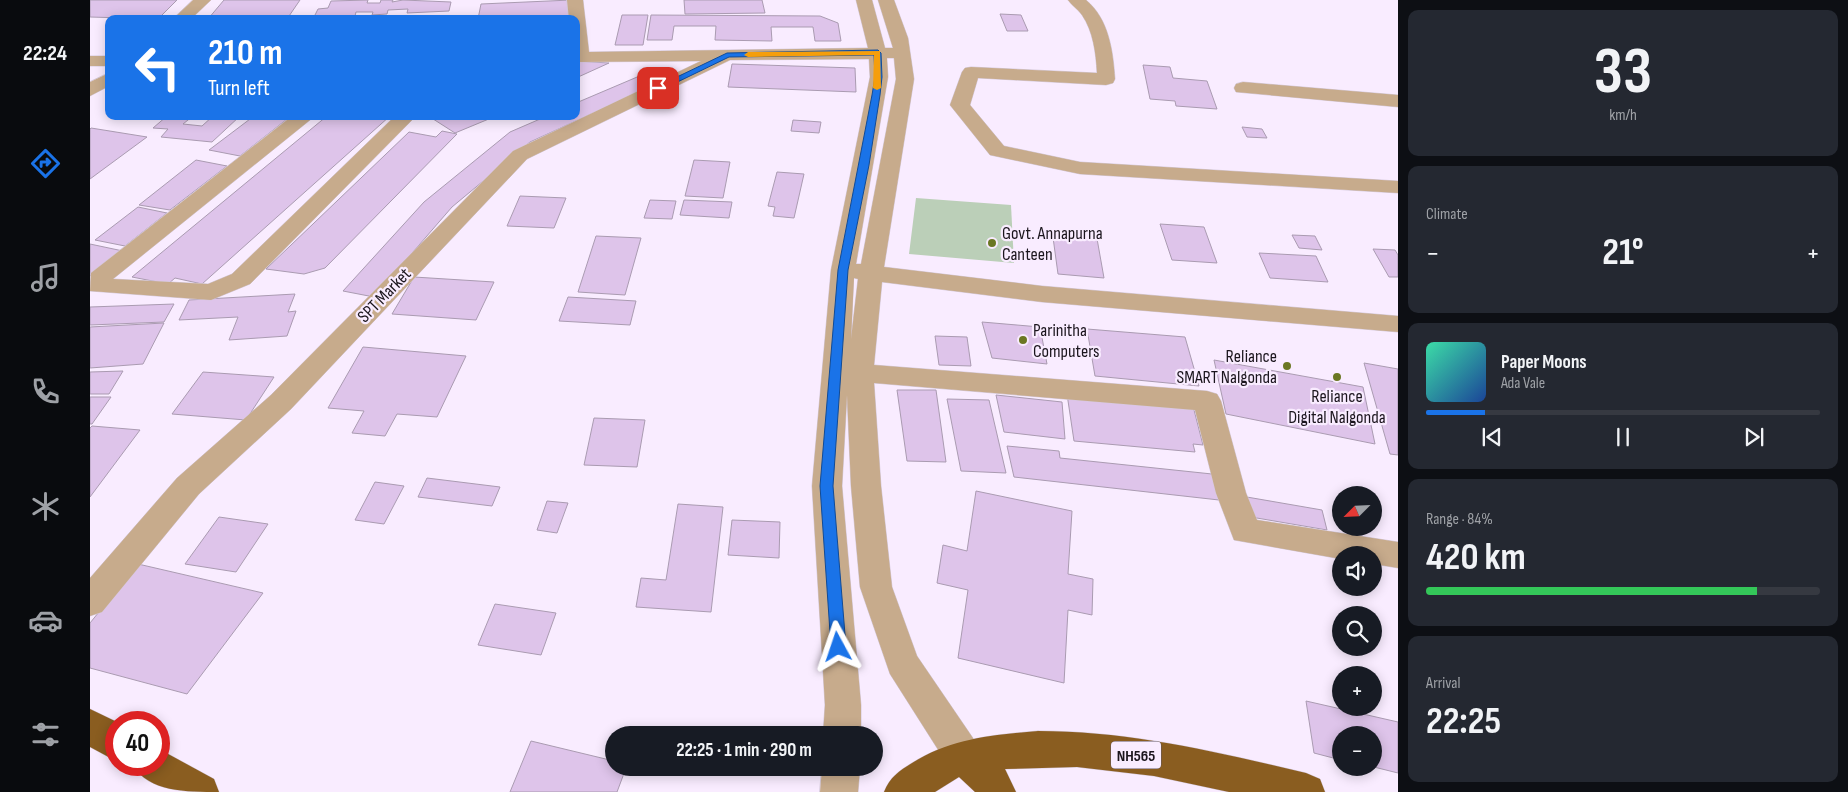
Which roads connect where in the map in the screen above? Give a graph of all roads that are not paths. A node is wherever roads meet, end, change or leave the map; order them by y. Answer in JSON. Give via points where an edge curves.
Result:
{"nodes":[{"id":1,"x":204,"y":0,"type":"edge"},
{"id":2,"x":576,"y":0,"type":"edge"},
{"id":3,"x":864,"y":0,"type":"edge"},
{"id":4,"x":886,"y":0,"type":"edge"},
{"id":5,"x":1076,"y":0,"type":"edge"},
{"id":6,"x":186,"y":15,"type":"edge"},
{"id":7,"x":577,"y":15,"type":"edge"},
{"id":8,"x":878,"y":53,"type":"junction"},
{"id":9,"x":902,"y":53,"type":"junction"},
{"id":10,"x":727,"y":55,"type":"junction"},
{"id":11,"x":580,"y":56,"type":"edge"},
{"id":12,"x":90,"y":61,"type":"edge"},
{"id":13,"x":105,"y":61,"type":"edge"},
{"id":14,"x":105,"y":81,"type":"edge"},
{"id":15,"x":1243,"y":88,"type":"dead end"},
{"id":16,"x":90,"y":90,"type":"edge"},
{"id":17,"x":1398,"y":101,"type":"edge"},
{"id":18,"x":300,"y":120,"type":"edge"},
{"id":19,"x":402,"y":120,"type":"edge"},
{"id":20,"x":1398,"y":187,"type":"edge"},
{"id":21,"x":857,"y":272,"type":"junction"},
{"id":22,"x":94,"y":288,"type":"edge"},
{"id":23,"x":1398,"y":324,"type":"edge"},
{"id":24,"x":860,"y":373,"type":"junction"},
{"id":25,"x":1398,"y":556,"type":"edge"},
{"id":26,"x":90,"y":602,"type":"edge"},
{"id":27,"x":90,"y":726,"type":"edge"},
{"id":28,"x":842,"y":726,"type":"edge"},
{"id":29,"x":105,"y":736,"type":"edge"},
{"id":30,"x":964,"y":757,"type":"junction"},
{"id":31,"x":840,"y":776,"type":"edge"},
{"id":32,"x":840,"y":792,"type":"edge"},
{"id":33,"x":903,"y":792,"type":"edge"},
{"id":34,"x":997,"y":792,"type":"edge"},
{"id":35,"x":1306,"y":792,"type":"edge"}],
"edges":[{"from":1,"to":6,"type":"street"},
{"from":2,"to":7,"type":"street"},
{"from":3,"to":8,"type":"street"},
{"from":4,"to":9,"type":"street","via":[[896,23]]},
{"from":5,"to":20,"type":"street","via":[[1094,18],[1106,59],[1106,79],[971,72],[960,105],[997,150],[1080,168]]},
{"from":8,"to":9,"type":"street"},
{"from":8,"to":10,"type":"street"},
{"from":8,"to":21,"type":"street","via":[[877,87],[864,165]]},
{"from":9,"to":21,"type":"street","via":[[905,78]]},
{"from":10,"to":11,"type":"street"},
{"from":10,"to":26,"type":"street","name":"SPT Market","via":[[520,155],[281,402],[188,486]]},
{"from":12,"to":13,"type":"street"},
{"from":14,"to":16,"type":"street"},
{"from":15,"to":17,"type":"street"},
{"from":18,"to":22,"type":"street","via":[[100,278]]},
{"from":19,"to":22,"type":"street","via":[[241,279],[211,292]]},
{"from":21,"to":23,"type":"street","via":[[1042,294]]},
{"from":21,"to":24,"type":"street"},
{"from":21,"to":28,"type":"street","via":[[826,486]]},
{"from":24,"to":25,"type":"street","via":[[1207,401],[1231,493],[1245,531]]},
{"from":24,"to":30,"type":"street","via":[[876,587],[902,663]]},
{"from":27,"to":29,"type":"highway"},
{"from":30,"to":33,"type":"highway","number":"NH565","via":[[916,781]]},
{"from":30,"to":34,"type":"highway","via":[[990,780]]},
{"from":30,"to":35,"type":"highway","number":"NH565","via":[[1036,747],[1117,751]]},
{"from":31,"to":32,"type":"street"}]}
